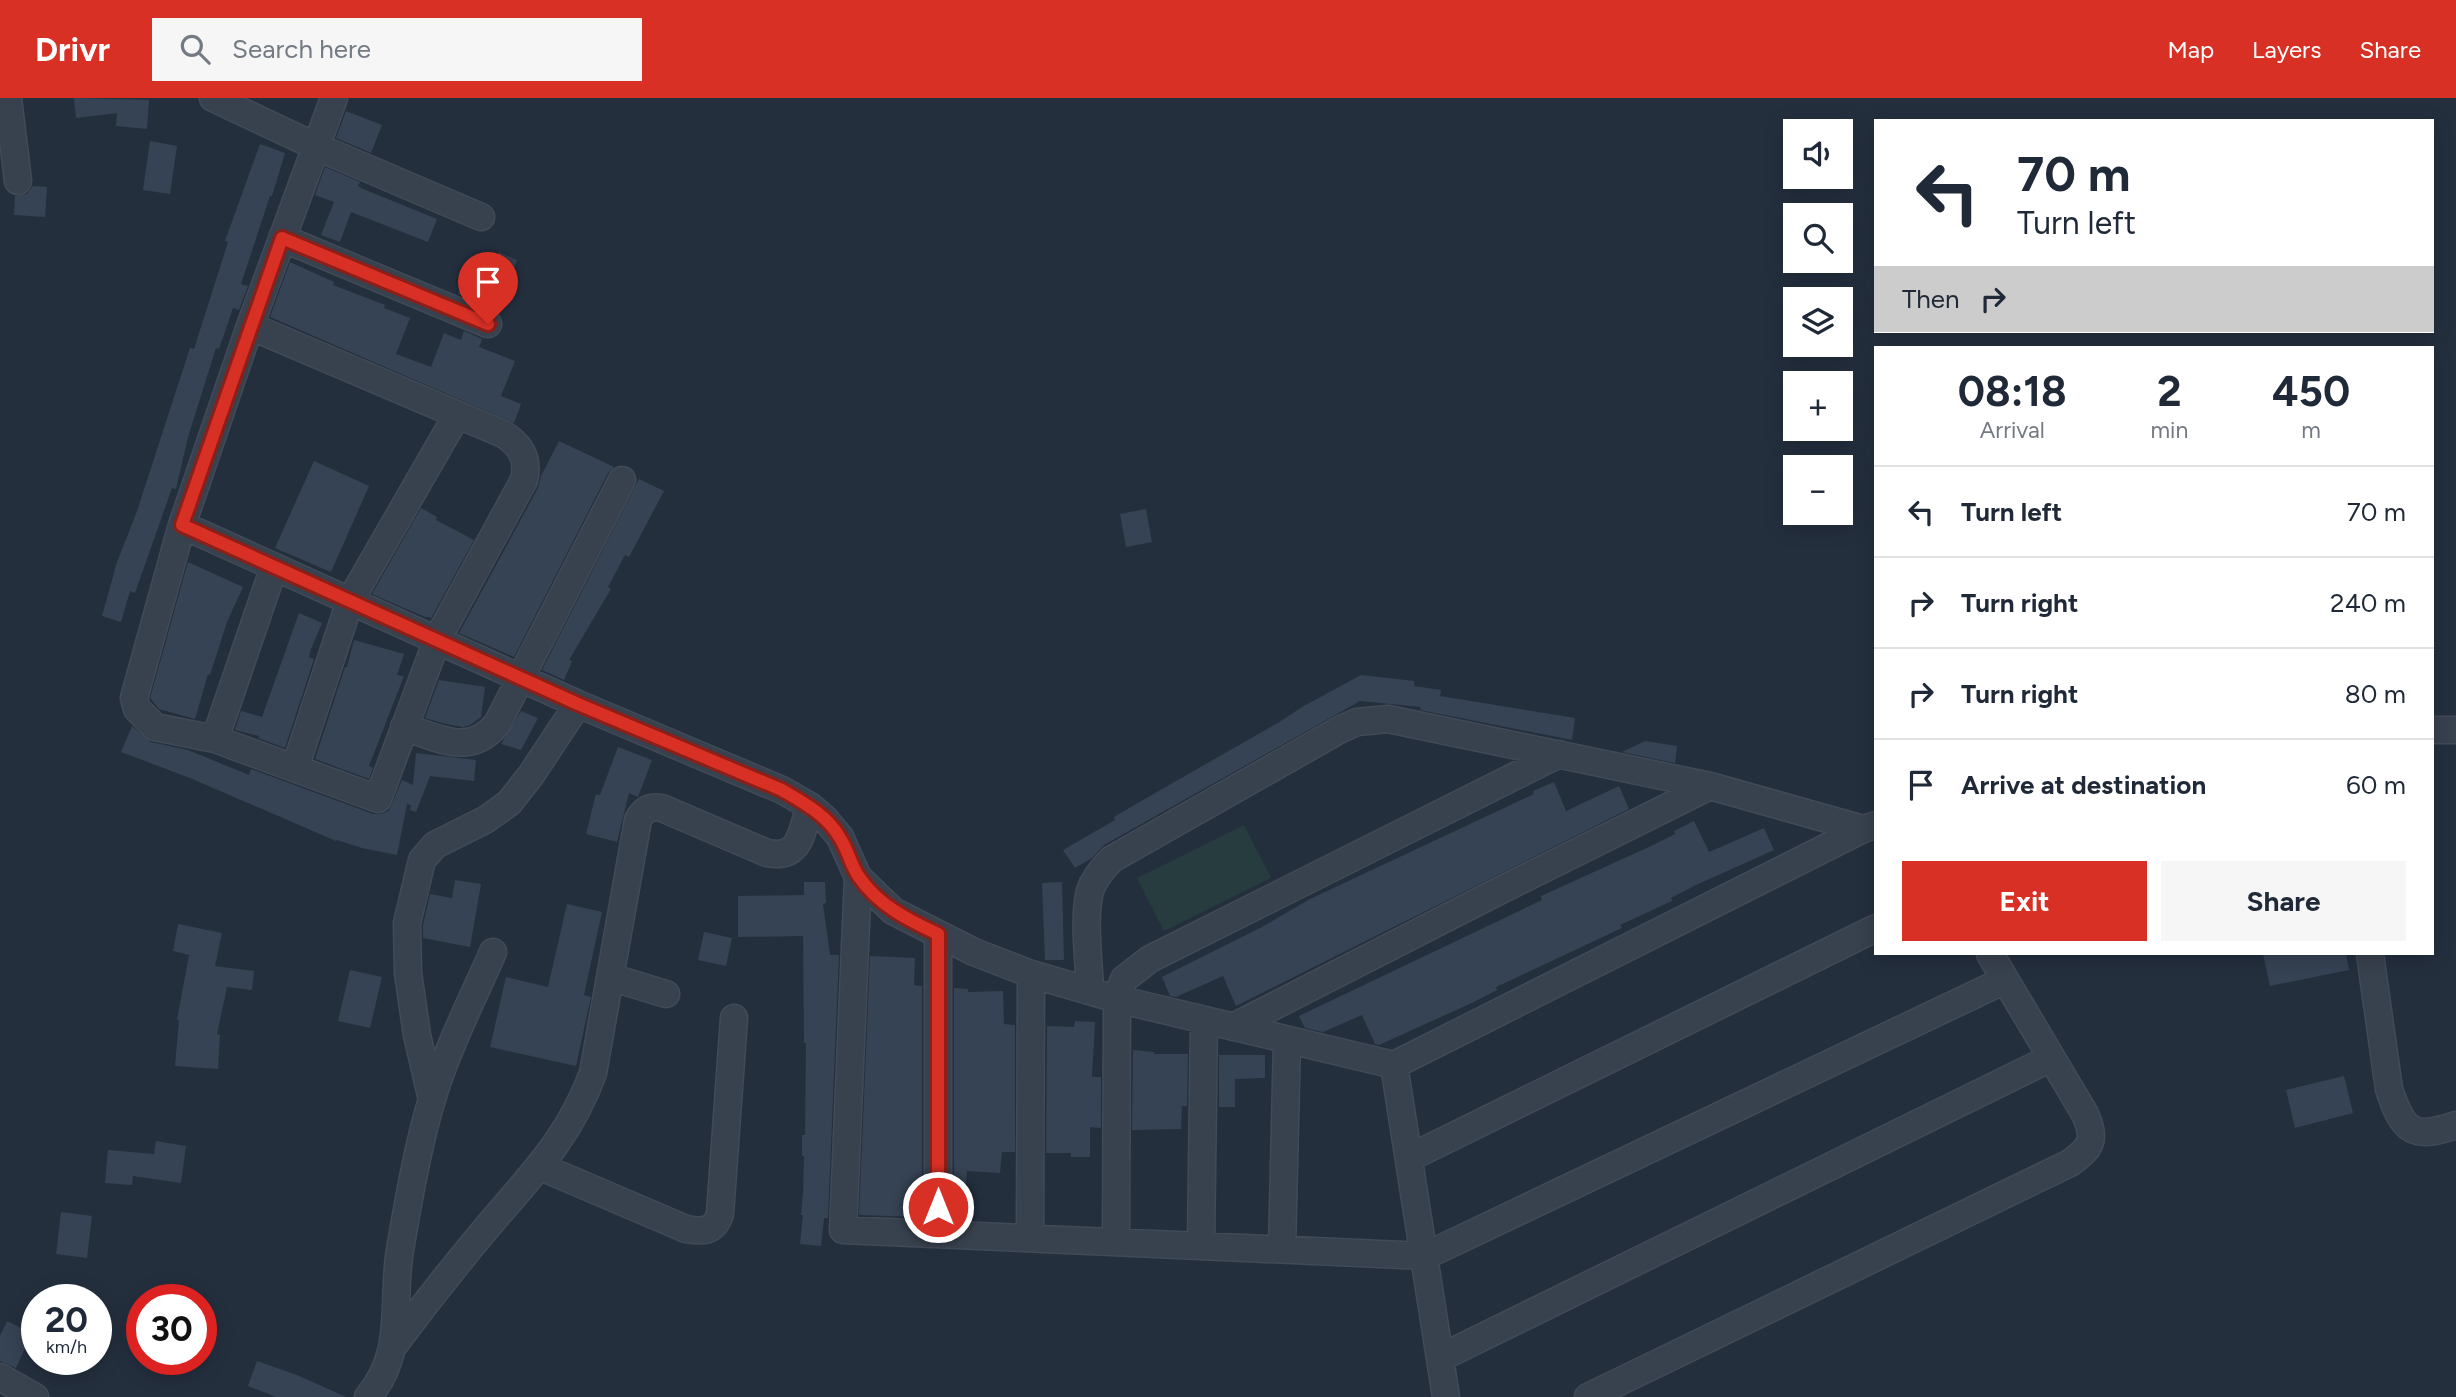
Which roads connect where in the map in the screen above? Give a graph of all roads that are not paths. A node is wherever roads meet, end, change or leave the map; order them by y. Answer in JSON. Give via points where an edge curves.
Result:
{"nodes":[{"id":1,"x":8,"y":98,"type":"edge"},
{"id":2,"x":213,"y":98,"type":"edge"},
{"id":3,"x":334,"y":98,"type":"edge"},
{"id":4,"x":315,"y":146,"type":"junction"},
{"id":5,"x":18,"y":181,"type":"dead end"},
{"id":6,"x":481,"y":217,"type":"dead end"},
{"id":7,"x":282,"y":238,"type":"junction"},
{"id":8,"x":488,"y":324,"type":"dead end"},
{"id":9,"x":250,"y":326,"type":"junction"},
{"id":10,"x":457,"y":415,"type":"junction"},
{"id":11,"x":622,"y":480,"type":"dead end"},
{"id":12,"x":182,"y":525,"type":"junction"},
{"id":13,"x":274,"y":567,"type":"junction"},
{"id":14,"x":350,"y":601,"type":"junction"},
{"id":15,"x":437,"y":640,"type":"junction"},
{"id":16,"x":520,"y":678,"type":"junction"},
{"id":17,"x":578,"y":704,"type":"junction"},
{"id":18,"x":404,"y":727,"type":"junction"},
{"id":19,"x":2434,"y":730,"type":"edge"},
{"id":20,"x":2456,"y":730,"type":"edge"},
{"id":21,"x":215,"y":739,"type":"junction"},
{"id":22,"x":1559,"y":754,"type":"junction"},
{"id":23,"x":295,"y":768,"type":"junction"},
{"id":24,"x":1710,"y":786,"type":"junction"},
{"id":25,"x":810,"y":806,"type":"junction"},
{"id":26,"x":1869,"y":827,"type":"edge"},
{"id":27,"x":858,"y":877,"type":"junction"},
{"id":28,"x":1874,"y":929,"type":"edge"},
{"id":29,"x":938,"y":934,"type":"junction"},
{"id":30,"x":493,"y":952,"type":"dead end"},
{"id":31,"x":1991,"y":955,"type":"edge"},
{"id":32,"x":2370,"y":955,"type":"edge"},
{"id":33,"x":1031,"y":974,"type":"junction"},
{"id":34,"x":610,"y":977,"type":"junction"},
{"id":35,"x":2005,"y":980,"type":"junction"},
{"id":36,"x":1090,"y":990,"type":"junction"},
{"id":37,"x":666,"y":994,"type":"dead end"},
{"id":38,"x":1117,"y":999,"type":"junction"},
{"id":39,"x":734,"y":1018,"type":"dead end"},
{"id":40,"x":1204,"y":1020,"type":"junction"},
{"id":41,"x":1233,"y":1027,"type":"junction"},
{"id":42,"x":1287,"y":1040,"type":"junction"},
{"id":43,"x":2051,"y":1058,"type":"junction"},
{"id":44,"x":1394,"y":1065,"type":"junction"},
{"id":45,"x":432,"y":1100,"type":"junction"},
{"id":46,"x":2456,"y":1125,"type":"edge"},
{"id":47,"x":1409,"y":1158,"type":"junction"},
{"id":48,"x":541,"y":1167,"type":"junction"},
{"id":49,"x":938,"y":1234,"type":"junction"},
{"id":50,"x":1030,"y":1238,"type":"junction"},
{"id":51,"x":1116,"y":1242,"type":"junction"},
{"id":52,"x":1201,"y":1246,"type":"junction"},
{"id":53,"x":1282,"y":1250,"type":"junction"},
{"id":54,"x":1425,"y":1256,"type":"junction"},
{"id":55,"x":394,"y":1345,"type":"junction"},
{"id":56,"x":1440,"y":1358,"type":"junction"},
{"id":57,"x":0,"y":1377,"type":"edge"},
{"id":58,"x":35,"y":1397,"type":"edge"},
{"id":59,"x":368,"y":1397,"type":"edge"},
{"id":60,"x":1446,"y":1397,"type":"edge"},
{"id":61,"x":1588,"y":1397,"type":"edge"}],
"edges":[{"from":1,"to":5,"type":"street"},
{"from":2,"to":4,"type":"street"},
{"from":3,"to":4,"type":"street"},
{"from":4,"to":6,"type":"street"},
{"from":4,"to":7,"type":"street"},
{"from":7,"to":8,"type":"street"},
{"from":7,"to":9,"type":"street"},
{"from":9,"to":10,"type":"street"},
{"from":9,"to":12,"type":"street"},
{"from":10,"to":14,"type":"street"},
{"from":10,"to":15,"type":"street","via":[[514,440],[524,453],[527,469]]},
{"from":11,"to":16,"type":"street"},
{"from":12,"to":13,"type":"street"},
{"from":12,"to":21,"type":"street","via":[[134,698],[137,709],[155,727]]},
{"from":13,"to":14,"type":"street"},
{"from":13,"to":21,"type":"street"},
{"from":14,"to":15,"type":"street"},
{"from":14,"to":23,"type":"street"},
{"from":15,"to":16,"type":"street"},
{"from":15,"to":18,"type":"street"},
{"from":16,"to":17,"type":"street"},
{"from":16,"to":18,"type":"street","via":[[496,724],[476,741],[464,744]]},
{"from":17,"to":25,"type":"street"},
{"from":17,"to":45,"type":"street","via":[[509,803],[435,845],[422,860],[407,923],[408,973]]},
{"from":18,"to":23,"type":"street","via":[[378,799]]},
{"from":19,"to":20,"type":"street"},
{"from":21,"to":23,"type":"street"},
{"from":22,"to":24,"type":"street"},
{"from":22,"to":36,"type":"street","via":[[1388,719],[1357,722],[1341,729],[1128,849],[1099,872],[1088,907]]},
{"from":22,"to":38,"type":"street","via":[[1150,959],[1124,979]]},
{"from":24,"to":26,"type":"street"},
{"from":24,"to":41,"type":"street"},
{"from":25,"to":27,"type":"street","via":[[840,837]]},
{"from":25,"to":34,"type":"street","via":[[787,855],[767,853],[662,808],[641,813]]},
{"from":26,"to":44,"type":"street"},
{"from":27,"to":29,"type":"street","via":[[893,911]]},
{"from":27,"to":49,"type":"street","via":[[843,1230]]},
{"from":28,"to":47,"type":"street"},
{"from":29,"to":33,"type":"street"},
{"from":29,"to":49,"type":"street"},
{"from":30,"to":45,"type":"street"},
{"from":31,"to":35,"type":"street"},
{"from":32,"to":46,"type":"street","via":[[2395,1107],[2409,1128],[2420,1134]]},
{"from":33,"to":36,"type":"street"},
{"from":33,"to":50,"type":"street"},
{"from":34,"to":37,"type":"street"},
{"from":34,"to":48,"type":"street","via":[[593,1073],[570,1124]]},
{"from":35,"to":43,"type":"street"},
{"from":35,"to":54,"type":"street"},
{"from":36,"to":38,"type":"street"},
{"from":38,"to":40,"type":"street"},
{"from":38,"to":51,"type":"street"},
{"from":39,"to":48,"type":"street","via":[[720,1214],[711,1229],[686,1230]]},
{"from":40,"to":41,"type":"street"},
{"from":40,"to":52,"type":"street"},
{"from":41,"to":42,"type":"street"},
{"from":42,"to":44,"type":"street"},
{"from":42,"to":53,"type":"street"},
{"from":43,"to":56,"type":"street"},
{"from":43,"to":61,"type":"street","via":[[2092,1137],[2090,1147],[2070,1163]]},
{"from":44,"to":47,"type":"street"},
{"from":45,"to":55,"type":"street","via":[[400,1252]]},
{"from":47,"to":54,"type":"street"},
{"from":48,"to":55,"type":"street","via":[[443,1279]]},
{"from":49,"to":50,"type":"street"},
{"from":50,"to":51,"type":"street"},
{"from":51,"to":52,"type":"street"},
{"from":52,"to":53,"type":"street"},
{"from":53,"to":54,"type":"street"},
{"from":54,"to":56,"type":"street"},
{"from":55,"to":59,"type":"street","via":[[388,1365]]},
{"from":56,"to":60,"type":"street"},
{"from":57,"to":58,"type":"street"}]}
